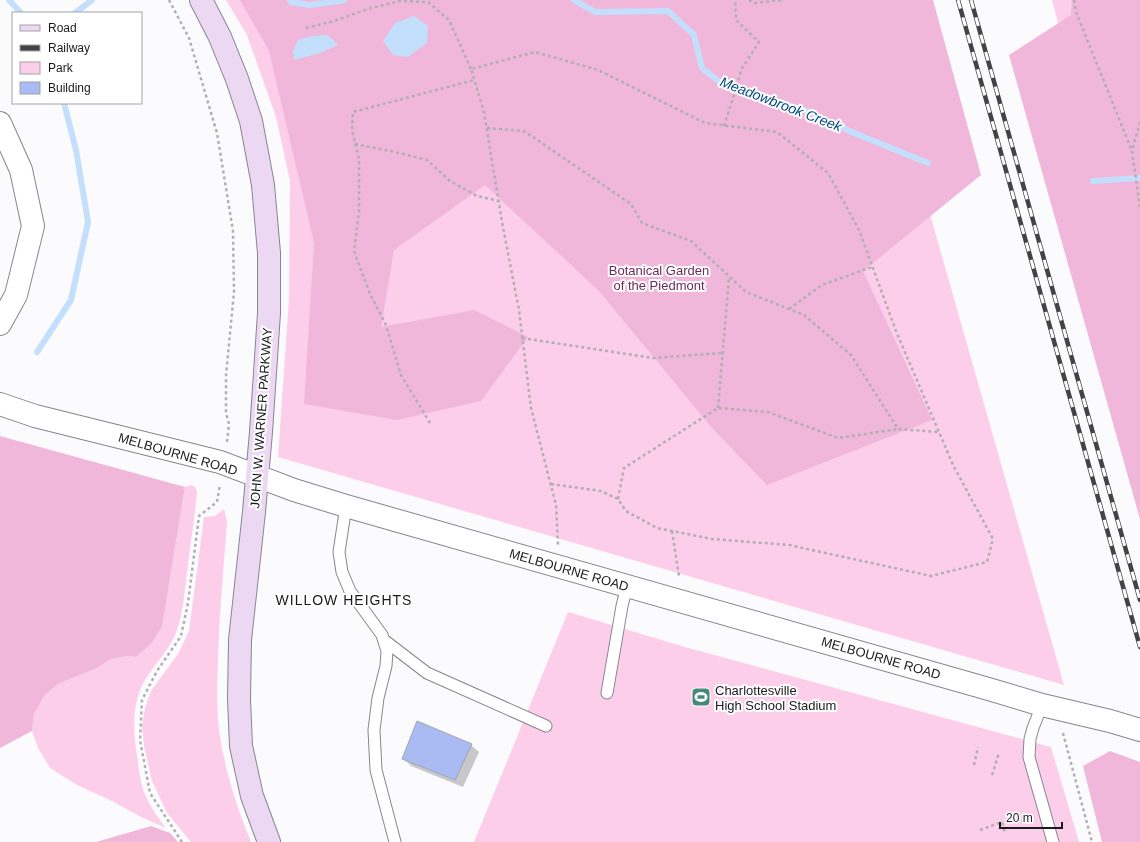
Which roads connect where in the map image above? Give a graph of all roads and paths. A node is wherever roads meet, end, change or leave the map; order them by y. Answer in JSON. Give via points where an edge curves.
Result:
{"nodes":[{"id":1,"x":169,"y":0,"type":"edge"},
{"id":2,"x":201,"y":0,"type":"edge"},
{"id":3,"x":735,"y":0,"type":"edge"},
{"id":4,"x":749,"y":0,"type":"edge"},
{"id":5,"x":783,"y":0,"type":"edge"},
{"id":6,"x":1074,"y":0,"type":"edge"},
{"id":7,"x":306,"y":28,"type":"dead end"},
{"id":8,"x":471,"y":69,"type":"junction"},
{"id":9,"x":474,"y":80,"type":"junction"},
{"id":10,"x":1140,"y":122,"type":"edge"},
{"id":11,"x":0,"y":123,"type":"edge"},
{"id":12,"x":724,"y":126,"type":"junction"},
{"id":13,"x":487,"y":128,"type":"junction"},
{"id":14,"x":355,"y":144,"type":"junction"},
{"id":15,"x":1132,"y":151,"type":"junction"},
{"id":16,"x":499,"y":201,"type":"junction"},
{"id":17,"x":1140,"y":208,"type":"edge"},
{"id":18,"x":872,"y":267,"type":"junction"},
{"id":19,"x":729,"y":276,"type":"junction"},
{"id":20,"x":789,"y":309,"type":"junction"},
{"id":21,"x":0,"y":324,"type":"edge"},
{"id":22,"x":522,"y":338,"type":"junction"},
{"id":23,"x":723,"y":353,"type":"junction"},
{"id":24,"x":0,"y":404,"type":"edge"},
{"id":25,"x":718,"y":408,"type":"junction"},
{"id":26,"x":430,"y":423,"type":"dead end"},
{"id":27,"x":229,"y":424,"type":"dead end"},
{"id":28,"x":898,"y":429,"type":"junction"},
{"id":29,"x":938,"y":432,"type":"junction"},
{"id":30,"x":257,"y":477,"type":"junction"},
{"id":31,"x":551,"y":484,"type":"junction"},
{"id":32,"x":618,"y":499,"type":"junction"},
{"id":33,"x":217,"y":502,"type":"dead end"},
{"id":34,"x":346,"y":506,"type":"junction"},
{"id":35,"x":672,"y":531,"type":"junction"},
{"id":36,"x":555,"y":566,"type":"junction"},
{"id":37,"x":679,"y":576,"type":"dead end"},
{"id":38,"x":627,"y":586,"type":"junction"},
{"id":39,"x":384,"y":640,"type":"junction"},
{"id":40,"x":607,"y":693,"type":"dead end"},
{"id":41,"x":1042,"y":705,"type":"junction"},
{"id":42,"x":546,"y":726,"type":"dead end"},
{"id":43,"x":1140,"y":730,"type":"edge"},
{"id":44,"x":1063,"y":733,"type":"dead end"},
{"id":45,"x":978,"y":747,"type":"dead end"},
{"id":46,"x":999,"y":753,"type":"dead end"},
{"id":47,"x":974,"y":765,"type":"dead end"},
{"id":48,"x":992,"y":776,"type":"dead end"},
{"id":49,"x":980,"y":830,"type":"dead end"},
{"id":50,"x":1005,"y":833,"type":"dead end"},
{"id":51,"x":182,"y":842,"type":"edge"},
{"id":52,"x":269,"y":842,"type":"edge"},
{"id":53,"x":395,"y":842,"type":"edge"},
{"id":54,"x":1054,"y":842,"type":"edge"},
{"id":55,"x":1092,"y":842,"type":"edge"}],
"edges":[{"from":1,"to":27,"type":"path","via":[[189,38],[217,133],[233,231],[234,292],[226,375],[226,413]]},
{"from":2,"to":30,"type":"main road","name":"JOHN W. WARNER PARKWAY","via":[[237,79],[250,121],[263,185],[269,313]]},
{"from":3,"to":12,"type":"path","via":[[736,20],[759,42],[740,70]]},
{"from":4,"to":5,"type":"path","via":[[754,3]]},
{"from":6,"to":15,"type":"path","via":[[1076,12]]},
{"from":7,"to":8,"type":"path","via":[[400,1],[428,2],[449,20]]},
{"from":8,"to":9,"type":"path"},
{"from":8,"to":12,"type":"path","via":[[535,52],[598,70],[705,123]]},
{"from":9,"to":13,"type":"path"},
{"from":9,"to":14,"type":"path","via":[[354,112],[352,130]]},
{"from":10,"to":15,"type":"path"},
{"from":11,"to":21,"type":"street","via":[[21,170],[33,226],[16,295]]},
{"from":12,"to":18,"type":"path","via":[[777,132],[828,172],[859,230]]},
{"from":13,"to":16,"type":"path"},
{"from":13,"to":19,"type":"path","via":[[524,131],[631,204],[642,223],[691,240]]},
{"from":14,"to":16,"type":"path","via":[[427,160],[450,181],[477,196]]},
{"from":14,"to":26,"type":"path","via":[[359,159],[359,211],[354,251],[370,294],[386,325],[401,375]]},
{"from":15,"to":17,"type":"path"},
{"from":16,"to":22,"type":"path"},
{"from":18,"to":20,"type":"path","via":[[822,286]]},
{"from":18,"to":29,"type":"path"},
{"from":19,"to":20,"type":"path","via":[[746,292]]},
{"from":19,"to":23,"type":"path"},
{"from":20,"to":28,"type":"path","via":[[804,315],[851,355]]},
{"from":22,"to":23,"type":"path","via":[[653,358]]},
{"from":22,"to":31,"type":"path","via":[[531,408]]},
{"from":23,"to":25,"type":"path"},
{"from":24,"to":30,"type":"street","name":"MELBOURNE ROAD","via":[[35,416],[220,462]]},
{"from":25,"to":28,"type":"path","via":[[768,412],[838,438]]},
{"from":25,"to":32,"type":"path","via":[[624,468]]},
{"from":28,"to":29,"type":"path"},
{"from":29,"to":35,"type":"path","via":[[953,465],[994,539],[987,562],[931,576],[789,545],[712,539]]},
{"from":30,"to":34,"type":"street","name":"MELBOURNE ROAD"},
{"from":30,"to":52,"type":"main road","name":"JOHN W. WARNER PARKWAY","via":[[240,640],[239,699],[241,746],[252,796]]},
{"from":31,"to":32,"type":"path","via":[[601,491]]},
{"from":31,"to":36,"type":"path","via":[[556,505],[558,542]]},
{"from":32,"to":35,"type":"path","via":[[626,511],[657,528]]},
{"from":33,"to":51,"type":"path","via":[[199,516],[188,603],[181,636],[142,700],[140,740],[150,793]]},
{"from":34,"to":36,"type":"street","name":"MELBOURNE ROAD"},
{"from":34,"to":39,"type":"lane","via":[[339,552],[342,572],[350,591]]},
{"from":35,"to":37,"type":"path"},
{"from":36,"to":38,"type":"street","name":"MELBOURNE ROAD"},
{"from":38,"to":40,"type":"lane"},
{"from":38,"to":41,"type":"street","name":"MELBOURNE ROAD"},
{"from":39,"to":42,"type":"lane","via":[[427,673]]},
{"from":39,"to":53,"type":"lane","via":[[387,650],[386,666],[374,730],[376,770]]},
{"from":41,"to":43,"type":"street","name":"MELBOURNE ROAD"},
{"from":41,"to":54,"type":"lane","via":[[1030,739],[1029,757]]},
{"from":44,"to":55,"type":"path"},
{"from":45,"to":47,"type":"path"},
{"from":46,"to":48,"type":"path"},
{"from":49,"to":50,"type":"path","via":[[1002,822]]}]}
